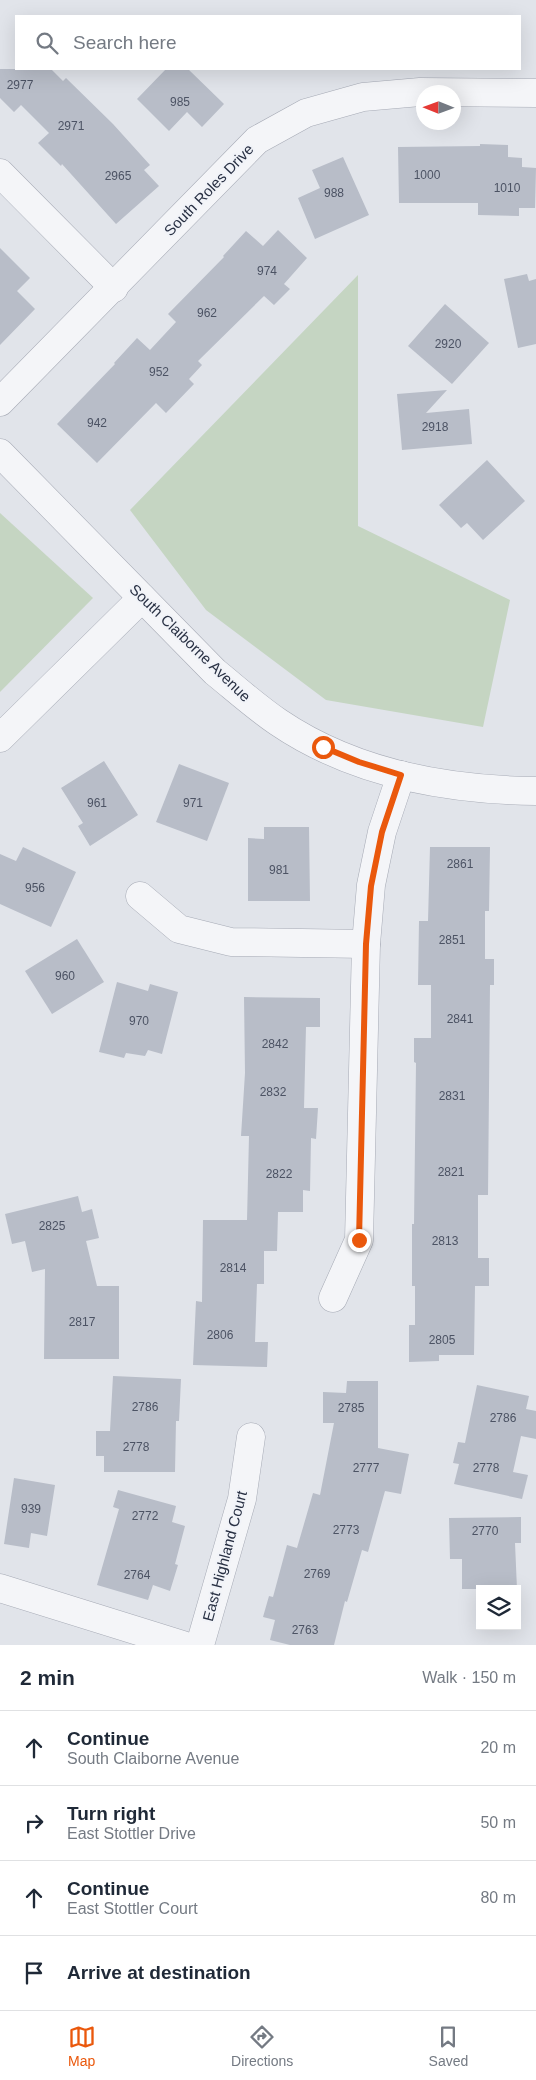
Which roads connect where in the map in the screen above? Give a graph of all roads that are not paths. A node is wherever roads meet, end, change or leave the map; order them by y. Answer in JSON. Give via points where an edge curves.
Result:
{"nodes":[{"id":1,"x":536,"y":93,"type":"edge"},
{"id":2,"x":0,"y":173,"type":"edge"},
{"id":3,"x":114,"y":288,"type":"junction"},
{"id":4,"x":0,"y":402,"type":"edge"},
{"id":5,"x":0,"y":453,"type":"edge"},
{"id":6,"x":142,"y":598,"type":"junction"},
{"id":7,"x":0,"y":738,"type":"edge"},
{"id":8,"x":401,"y":775,"type":"junction"},
{"id":9,"x":536,"y":791,"type":"edge"},
{"id":10,"x":140,"y":896,"type":"dead end"},
{"id":11,"x":366,"y":944,"type":"junction"},
{"id":12,"x":333,"y":1298,"type":"dead end"},
{"id":13,"x":251,"y":1437,"type":"dead end"},
{"id":14,"x":0,"y":1588,"type":"edge"},
{"id":15,"x":183,"y":1645,"type":"edge"},
{"id":16,"x":200,"y":1645,"type":"edge"}],
"edges":[{"from":1,"to":3,"type":"street","name":"South Roles Drive","via":[[420,92],[363,97],[306,113],[257,140]]},
{"from":2,"to":3,"type":"street"},
{"from":3,"to":4,"type":"street","name":"South Roles Drive"},
{"from":5,"to":6,"type":"street","name":"South Claiborne Avenue"},
{"from":6,"to":7,"type":"street"},
{"from":6,"to":8,"type":"street","name":"South Claiborne Avenue","via":[[216,672],[279,723],[323,747]]},
{"from":8,"to":9,"type":"street","name":"South Claiborne Avenue","via":[[462,787]]},
{"from":8,"to":11,"type":"street","via":[[382,832],[371,886]]},
{"from":10,"to":11,"type":"street","via":[[179,928],[231,942]]},
{"from":11,"to":12,"type":"street","via":[[359,1240]]},
{"from":13,"to":16,"type":"street","name":"East Highland Court","via":[[242,1499]]},
{"from":14,"to":15,"type":"street"}]}
